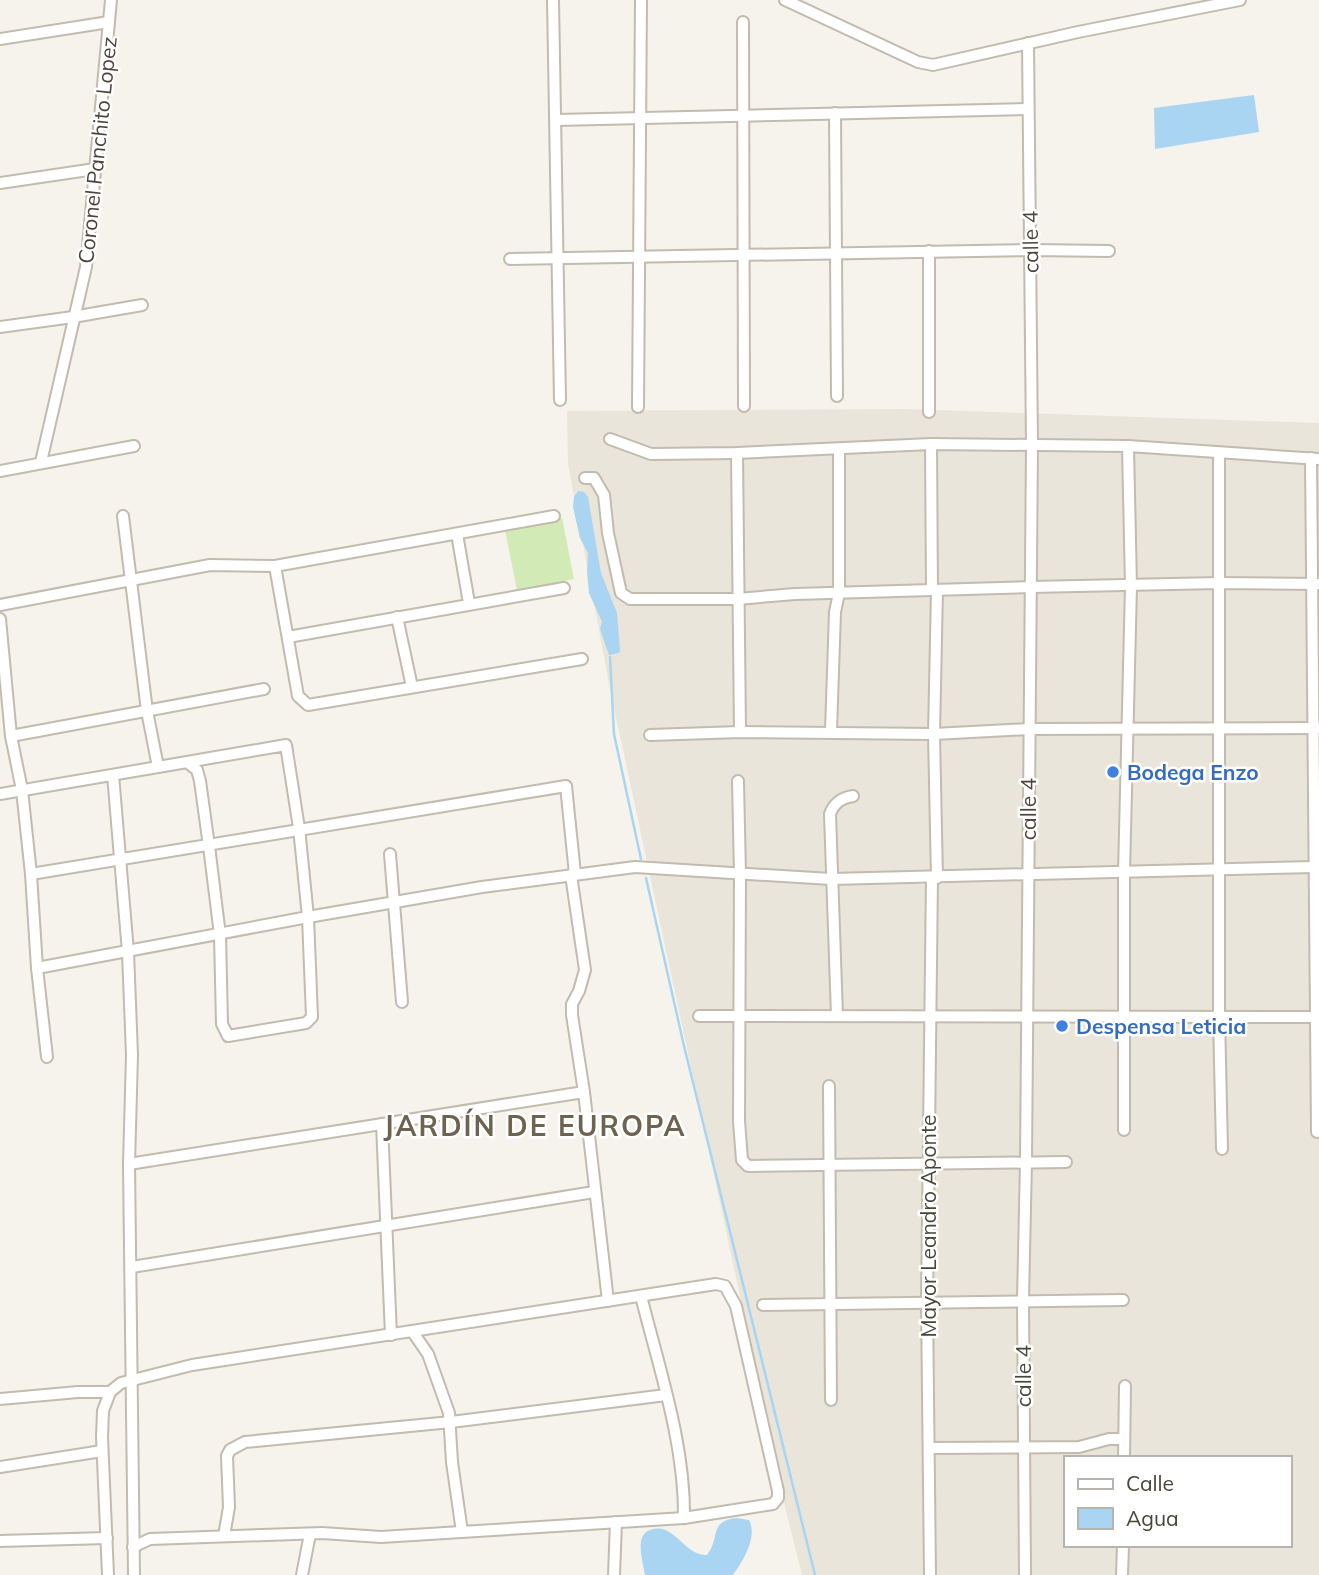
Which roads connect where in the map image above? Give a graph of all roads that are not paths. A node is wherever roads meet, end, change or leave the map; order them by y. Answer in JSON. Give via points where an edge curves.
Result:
{"nodes":[{"id":1,"x":111,"y":0,"type":"edge"},
{"id":2,"x":554,"y":0,"type":"edge"},
{"id":3,"x":641,"y":0,"type":"edge"},
{"id":4,"x":785,"y":0,"type":"edge"},
{"id":5,"x":1240,"y":0,"type":"edge"},
{"id":6,"x":109,"y":22,"type":"junction"},
{"id":7,"x":743,"y":22,"type":"dead end"},
{"id":8,"x":0,"y":39,"type":"edge"},
{"id":9,"x":1028,"y":43,"type":"junction"},
{"id":10,"x":1028,"y":109,"type":"junction"},
{"id":11,"x":835,"y":113,"type":"junction"},
{"id":12,"x":743,"y":115,"type":"junction"},
{"id":13,"x":640,"y":118,"type":"junction"},
{"id":14,"x":556,"y":120,"type":"junction"},
{"id":15,"x":95,"y":169,"type":"junction"},
{"id":16,"x":0,"y":183,"type":"edge"},
{"id":17,"x":1030,"y":250,"type":"junction"},
{"id":18,"x":929,"y":251,"type":"junction"},
{"id":19,"x":1109,"y":251,"type":"dead end"},
{"id":20,"x":836,"y":253,"type":"junction"},
{"id":21,"x":743,"y":254,"type":"junction"},
{"id":22,"x":639,"y":256,"type":"junction"},
{"id":23,"x":510,"y":258,"type":"dead end"},
{"id":24,"x":558,"y":258,"type":"junction"},
{"id":25,"x":142,"y":305,"type":"dead end"},
{"id":26,"x":73,"y":317,"type":"junction"},
{"id":27,"x":0,"y":327,"type":"edge"},
{"id":28,"x":837,"y":396,"type":"dead end"},
{"id":29,"x":560,"y":400,"type":"dead end"},
{"id":30,"x":744,"y":406,"type":"dead end"},
{"id":31,"x":638,"y":407,"type":"dead end"},
{"id":32,"x":929,"y":412,"type":"dead end"},
{"id":33,"x":610,"y":439,"type":"dead end"},
{"id":34,"x":931,"y":444,"type":"junction"},
{"id":35,"x":1032,"y":445,"type":"junction"},
{"id":36,"x":134,"y":446,"type":"dead end"},
{"id":37,"x":1128,"y":446,"type":"junction"},
{"id":38,"x":839,"y":449,"type":"junction"},
{"id":39,"x":737,"y":453,"type":"junction"},
{"id":40,"x":1219,"y":453,"type":"junction"},
{"id":41,"x":1315,"y":459,"type":"edge"},
{"id":42,"x":41,"y":462,"type":"junction"},
{"id":43,"x":0,"y":471,"type":"edge"},
{"id":44,"x":585,"y":478,"type":"dead end"},
{"id":45,"x":122,"y":516,"type":"dead end"},
{"id":46,"x":554,"y":516,"type":"dead end"},
{"id":47,"x":457,"y":534,"type":"junction"},
{"id":48,"x":275,"y":566,"type":"junction"},
{"id":49,"x":131,"y":580,"type":"junction"},
{"id":50,"x":1219,"y":583,"type":"junction"},
{"id":51,"x":1315,"y":584,"type":"edge"},
{"id":52,"x":1131,"y":586,"type":"junction"},
{"id":53,"x":1031,"y":587,"type":"junction"},
{"id":54,"x":564,"y":588,"type":"dead end"},
{"id":55,"x":935,"y":590,"type":"junction"},
{"id":56,"x":839,"y":593,"type":"junction"},
{"id":57,"x":737,"y":599,"type":"junction"},
{"id":58,"x":469,"y":603,"type":"junction"},
{"id":59,"x":0,"y":605,"type":"edge"},
{"id":60,"x":397,"y":617,"type":"junction"},
{"id":61,"x":0,"y":619,"type":"edge"},
{"id":62,"x":288,"y":637,"type":"junction"},
{"id":63,"x":582,"y":659,"type":"dead end"},
{"id":64,"x":412,"y":687,"type":"junction"},
{"id":65,"x":264,"y":689,"type":"dead end"},
{"id":66,"x":146,"y":711,"type":"junction"},
{"id":67,"x":1219,"y":727,"type":"junction"},
{"id":68,"x":1316,"y":728,"type":"edge"},
{"id":69,"x":1029,"y":729,"type":"junction"},
{"id":70,"x":1127,"y":729,"type":"junction"},
{"id":71,"x":831,"y":731,"type":"junction"},
{"id":72,"x":740,"y":732,"type":"junction"},
{"id":73,"x":934,"y":734,"type":"junction"},
{"id":74,"x":650,"y":735,"type":"dead end"},
{"id":75,"x":11,"y":736,"type":"junction"},
{"id":76,"x":187,"y":762,"type":"junction"},
{"id":77,"x":158,"y":767,"type":"junction"},
{"id":78,"x":113,"y":775,"type":"junction"},
{"id":79,"x":738,"y":781,"type":"dead end"},
{"id":80,"x":22,"y":790,"type":"junction"},
{"id":81,"x":0,"y":794,"type":"edge"},
{"id":82,"x":853,"y":796,"type":"dead end"},
{"id":83,"x":299,"y":828,"type":"junction"},
{"id":84,"x":209,"y":846,"type":"junction"},
{"id":85,"x":390,"y":853,"type":"dead end"},
{"id":86,"x":119,"y":860,"type":"junction"},
{"id":87,"x":1315,"y":867,"type":"junction"},
{"id":88,"x":1219,"y":868,"type":"junction"},
{"id":89,"x":1124,"y":873,"type":"junction"},
{"id":90,"x":31,"y":874,"type":"junction"},
{"id":91,"x":1028,"y":874,"type":"junction"},
{"id":92,"x":573,"y":875,"type":"junction"},
{"id":93,"x":740,"y":875,"type":"junction"},
{"id":94,"x":935,"y":878,"type":"junction"},
{"id":95,"x":831,"y":879,"type":"junction"},
{"id":96,"x":396,"y":903,"type":"junction"},
{"id":97,"x":308,"y":917,"type":"junction"},
{"id":98,"x":220,"y":935,"type":"junction"},
{"id":99,"x":128,"y":952,"type":"junction"},
{"id":100,"x":37,"y":968,"type":"junction"},
{"id":101,"x":402,"y":1002,"type":"dead end"},
{"id":102,"x":699,"y":1016,"type":"dead end"},
{"id":103,"x":739,"y":1016,"type":"junction"},
{"id":104,"x":837,"y":1016,"type":"junction"},
{"id":105,"x":930,"y":1016,"type":"junction"},
{"id":106,"x":1219,"y":1017,"type":"junction"},
{"id":107,"x":1317,"y":1017,"type":"edge"},
{"id":108,"x":1026,"y":1018,"type":"junction"},
{"id":109,"x":1124,"y":1018,"type":"junction"},
{"id":110,"x":47,"y":1057,"type":"dead end"},
{"id":111,"x":830,"y":1086,"type":"dead end"},
{"id":112,"x":584,"y":1092,"type":"junction"},
{"id":113,"x":383,"y":1124,"type":"junction"},
{"id":114,"x":1124,"y":1130,"type":"dead end"},
{"id":115,"x":1317,"y":1132,"type":"dead end"},
{"id":116,"x":1222,"y":1149,"type":"dead end"},
{"id":117,"x":1026,"y":1161,"type":"junction"},
{"id":118,"x":1066,"y":1162,"type":"dead end"},
{"id":119,"x":129,"y":1164,"type":"junction"},
{"id":120,"x":928,"y":1164,"type":"junction"},
{"id":121,"x":830,"y":1166,"type":"junction"},
{"id":122,"x":594,"y":1192,"type":"junction"},
{"id":123,"x":387,"y":1226,"type":"junction"},
{"id":124,"x":132,"y":1267,"type":"junction"},
{"id":125,"x":641,"y":1296,"type":"junction"},
{"id":126,"x":1023,"y":1300,"type":"junction"},
{"id":127,"x":1123,"y":1300,"type":"dead end"},
{"id":128,"x":608,"y":1301,"type":"junction"},
{"id":129,"x":927,"y":1303,"type":"junction"},
{"id":130,"x":764,"y":1305,"type":"dead end"},
{"id":131,"x":830,"y":1306,"type":"junction"},
{"id":132,"x":412,"y":1331,"type":"junction"},
{"id":133,"x":391,"y":1335,"type":"junction"},
{"id":134,"x":131,"y":1381,"type":"junction"},
{"id":135,"x":1125,"y":1386,"type":"dead end"},
{"id":136,"x":110,"y":1392,"type":"junction"},
{"id":137,"x":666,"y":1395,"type":"junction"},
{"id":138,"x":0,"y":1399,"type":"edge"},
{"id":139,"x":831,"y":1400,"type":"dead end"},
{"id":140,"x":451,"y":1422,"type":"junction"},
{"id":141,"x":1124,"y":1438,"type":"junction"},
{"id":142,"x":930,"y":1448,"type":"junction"},
{"id":143,"x":1024,"y":1448,"type":"junction"},
{"id":144,"x":102,"y":1451,"type":"junction"},
{"id":145,"x":1124,"y":1456,"type":"edge"},
{"id":146,"x":0,"y":1467,"type":"edge"},
{"id":147,"x":684,"y":1518,"type":"junction"},
{"id":148,"x":616,"y":1522,"type":"junction"},
{"id":149,"x":462,"y":1532,"type":"junction"},
{"id":150,"x":310,"y":1534,"type":"junction"},
{"id":151,"x":223,"y":1536,"type":"junction"},
{"id":152,"x":107,"y":1538,"type":"junction"},
{"id":153,"x":0,"y":1541,"type":"edge"},
{"id":154,"x":133,"y":1547,"type":"junction"},
{"id":155,"x":1123,"y":1547,"type":"edge"},
{"id":156,"x":108,"y":1575,"type":"edge"},
{"id":157,"x":134,"y":1575,"type":"edge"},
{"id":158,"x":302,"y":1575,"type":"edge"},
{"id":159,"x":614,"y":1575,"type":"edge"},
{"id":160,"x":930,"y":1575,"type":"edge"},
{"id":161,"x":1025,"y":1575,"type":"edge"},
{"id":162,"x":1122,"y":1575,"type":"edge"}],
"edges":[{"from":1,"to":6,"type":"street","name":"Coronel Panchito Lopez"},
{"from":2,"to":14,"type":"street"},
{"from":3,"to":13,"type":"street"},
{"from":4,"to":9,"type":"street","via":[[933,65]]},
{"from":5,"to":9,"type":"street"},
{"from":6,"to":8,"type":"street"},
{"from":6,"to":15,"type":"street","name":"Coronel Panchito Lopez"},
{"from":7,"to":12,"type":"street"},
{"from":9,"to":10,"type":"street","name":"calle 4"},
{"from":10,"to":11,"type":"street"},
{"from":10,"to":17,"type":"street","name":"calle 4"},
{"from":11,"to":12,"type":"street"},
{"from":11,"to":20,"type":"street"},
{"from":12,"to":13,"type":"street"},
{"from":12,"to":21,"type":"street"},
{"from":13,"to":14,"type":"street"},
{"from":13,"to":22,"type":"street"},
{"from":14,"to":24,"type":"street"},
{"from":15,"to":16,"type":"street"},
{"from":15,"to":26,"type":"street","name":"Coronel Panchito Lopez","via":[[86,267]]},
{"from":17,"to":18,"type":"street"},
{"from":17,"to":19,"type":"street"},
{"from":17,"to":35,"type":"street","name":"calle 4"},
{"from":18,"to":20,"type":"street"},
{"from":18,"to":32,"type":"street"},
{"from":20,"to":21,"type":"street"},
{"from":20,"to":28,"type":"street"},
{"from":21,"to":22,"type":"street"},
{"from":21,"to":30,"type":"street"},
{"from":22,"to":24,"type":"street"},
{"from":22,"to":31,"type":"street"},
{"from":23,"to":24,"type":"street"},
{"from":24,"to":29,"type":"street"},
{"from":25,"to":26,"type":"street"},
{"from":26,"to":27,"type":"street"},
{"from":26,"to":42,"type":"street","name":"Coronel Panchito Lopez"},
{"from":33,"to":39,"type":"street","via":[[651,454]]},
{"from":34,"to":35,"type":"street"},
{"from":34,"to":38,"type":"street"},
{"from":34,"to":55,"type":"street","name":"Mayor Leandro Aponte"},
{"from":35,"to":37,"type":"street"},
{"from":35,"to":53,"type":"street","name":"calle 4"},
{"from":36,"to":42,"type":"street"},
{"from":37,"to":40,"type":"street"},
{"from":37,"to":52,"type":"street"},
{"from":38,"to":39,"type":"street"},
{"from":38,"to":56,"type":"street"},
{"from":39,"to":57,"type":"street"},
{"from":40,"to":41,"type":"street"},
{"from":40,"to":50,"type":"street"},
{"from":41,"to":51,"type":"street"},
{"from":42,"to":43,"type":"street"},
{"from":44,"to":57,"type":"street","via":[[594,478],[604,495],[621,593],[630,599]]},
{"from":45,"to":49,"type":"street"},
{"from":46,"to":47,"type":"street"},
{"from":47,"to":48,"type":"street"},
{"from":47,"to":58,"type":"street"},
{"from":48,"to":49,"type":"street","via":[[210,565]]},
{"from":48,"to":62,"type":"street"},
{"from":49,"to":59,"type":"street"},
{"from":49,"to":66,"type":"street"},
{"from":50,"to":51,"type":"street"},
{"from":50,"to":52,"type":"street"},
{"from":50,"to":67,"type":"street"},
{"from":51,"to":68,"type":"street"},
{"from":52,"to":53,"type":"street"},
{"from":52,"to":70,"type":"street"},
{"from":53,"to":55,"type":"street"},
{"from":53,"to":69,"type":"street","name":"calle 4"},
{"from":54,"to":58,"type":"street"},
{"from":55,"to":56,"type":"street"},
{"from":55,"to":73,"type":"street","name":"Mayor Leandro Aponte"},
{"from":56,"to":57,"type":"street"},
{"from":56,"to":71,"type":"street"},
{"from":57,"to":72,"type":"street"},
{"from":58,"to":60,"type":"street"},
{"from":60,"to":62,"type":"street"},
{"from":60,"to":64,"type":"street"},
{"from":61,"to":75,"type":"street"},
{"from":62,"to":64,"type":"street","via":[[298,696],[308,705]]},
{"from":63,"to":64,"type":"street"},
{"from":65,"to":66,"type":"street"},
{"from":66,"to":75,"type":"street"},
{"from":66,"to":77,"type":"street"},
{"from":67,"to":68,"type":"street"},
{"from":67,"to":70,"type":"street"},
{"from":67,"to":88,"type":"street"},
{"from":68,"to":87,"type":"street"},
{"from":69,"to":70,"type":"street"},
{"from":69,"to":73,"type":"street"},
{"from":69,"to":91,"type":"street","name":"calle 4"},
{"from":70,"to":89,"type":"street"},
{"from":71,"to":72,"type":"street"},
{"from":71,"to":73,"type":"street"},
{"from":72,"to":74,"type":"street"},
{"from":73,"to":94,"type":"street","name":"Mayor Leandro Aponte"},
{"from":75,"to":80,"type":"street"},
{"from":76,"to":77,"type":"street"},
{"from":76,"to":83,"type":"street","via":[[286,745]]},
{"from":76,"to":84,"type":"street","via":[[197,770],[200,781]]},
{"from":77,"to":78,"type":"street"},
{"from":78,"to":80,"type":"street"},
{"from":78,"to":86,"type":"street"},
{"from":79,"to":93,"type":"street"},
{"from":80,"to":81,"type":"street"},
{"from":80,"to":90,"type":"street"},
{"from":82,"to":95,"type":"street","via":[[834,804],[830,814]]},
{"from":83,"to":84,"type":"street"},
{"from":83,"to":92,"type":"street","via":[[566,786]]},
{"from":83,"to":97,"type":"street"},
{"from":84,"to":86,"type":"street"},
{"from":84,"to":98,"type":"street"},
{"from":85,"to":96,"type":"street"},
{"from":86,"to":90,"type":"street"},
{"from":86,"to":99,"type":"street"},
{"from":87,"to":88,"type":"street"},
{"from":87,"to":107,"type":"street"},
{"from":88,"to":89,"type":"street"},
{"from":88,"to":106,"type":"street"},
{"from":89,"to":91,"type":"street"},
{"from":89,"to":109,"type":"street"},
{"from":90,"to":100,"type":"street"},
{"from":91,"to":94,"type":"street"},
{"from":91,"to":108,"type":"street","name":"calle 4"},
{"from":92,"to":93,"type":"street","via":[[635,867]]},
{"from":92,"to":96,"type":"street"},
{"from":92,"to":112,"type":"street","via":[[585,970],[572,1015]]},
{"from":93,"to":95,"type":"street"},
{"from":93,"to":103,"type":"street"},
{"from":94,"to":95,"type":"street"},
{"from":94,"to":105,"type":"street","name":"Mayor Leandro Aponte"},
{"from":95,"to":104,"type":"street"},
{"from":96,"to":97,"type":"street"},
{"from":96,"to":101,"type":"street"},
{"from":97,"to":98,"type":"street"},
{"from":97,"to":98,"type":"street","via":[[312,1017],[306,1023],[228,1035],[220,1011]]},
{"from":98,"to":99,"type":"street"},
{"from":99,"to":100,"type":"street"},
{"from":99,"to":119,"type":"street","via":[[132,1055]]},
{"from":100,"to":110,"type":"street"},
{"from":102,"to":103,"type":"street"},
{"from":103,"to":104,"type":"street"},
{"from":103,"to":121,"type":"street","via":[[742,1160],[748,1166]]},
{"from":104,"to":105,"type":"street"},
{"from":105,"to":108,"type":"street"},
{"from":105,"to":120,"type":"street","name":"Mayor Leandro Aponte"},
{"from":106,"to":107,"type":"street"},
{"from":106,"to":109,"type":"street"},
{"from":106,"to":116,"type":"street"},
{"from":107,"to":115,"type":"street"},
{"from":108,"to":109,"type":"street"},
{"from":108,"to":117,"type":"street","name":"calle 4"},
{"from":109,"to":114,"type":"street"},
{"from":111,"to":121,"type":"street"},
{"from":112,"to":113,"type":"street"},
{"from":112,"to":122,"type":"street"},
{"from":113,"to":119,"type":"street"},
{"from":113,"to":123,"type":"street"},
{"from":117,"to":118,"type":"street"},
{"from":117,"to":120,"type":"street"},
{"from":117,"to":126,"type":"street","name":"calle 4"},
{"from":119,"to":124,"type":"street"},
{"from":120,"to":121,"type":"street"},
{"from":120,"to":129,"type":"street","name":"Mayor Leandro Aponte"},
{"from":121,"to":131,"type":"street"},
{"from":122,"to":123,"type":"street"},
{"from":122,"to":128,"type":"street"},
{"from":123,"to":124,"type":"street"},
{"from":123,"to":133,"type":"street"},
{"from":124,"to":134,"type":"street"},
{"from":125,"to":128,"type":"street"},
{"from":125,"to":137,"type":"street"},
{"from":125,"to":147,"type":"street","via":[[725,1286],[736,1306],[778,1491],[773,1504]]},
{"from":126,"to":127,"type":"street"},
{"from":126,"to":129,"type":"street"},
{"from":126,"to":143,"type":"street","name":"calle 4"},
{"from":128,"to":132,"type":"street"},
{"from":129,"to":131,"type":"street"},
{"from":129,"to":142,"type":"street","name":"Mayor Leandro Aponte"},
{"from":130,"to":131,"type":"street"},
{"from":131,"to":139,"type":"street"},
{"from":132,"to":133,"type":"street"},
{"from":132,"to":140,"type":"street","via":[[428,1354]]},
{"from":133,"to":134,"type":"street","via":[[192,1365]]},
{"from":134,"to":136,"type":"street"},
{"from":134,"to":154,"type":"street"},
{"from":135,"to":141,"type":"street"},
{"from":136,"to":138,"type":"street"},
{"from":136,"to":144,"type":"street","via":[[103,1411]]},
{"from":137,"to":140,"type":"street"},
{"from":137,"to":147,"type":"street","via":[[684,1486]]},
{"from":140,"to":149,"type":"street"},
{"from":140,"to":151,"type":"street","via":[[245,1443],[230,1450],[229,1507]]},
{"from":141,"to":143,"type":"street","via":[[1079,1447]]},
{"from":141,"to":145,"type":"street"},
{"from":142,"to":143,"type":"street"},
{"from":142,"to":160,"type":"street","name":"Mayor Leandro Aponte"},
{"from":143,"to":161,"type":"street","name":"calle 4"},
{"from":144,"to":146,"type":"street"},
{"from":144,"to":152,"type":"street"},
{"from":147,"to":148,"type":"street"},
{"from":148,"to":149,"type":"street"},
{"from":148,"to":159,"type":"street"},
{"from":149,"to":150,"type":"street","via":[[381,1537]]},
{"from":150,"to":151,"type":"street"},
{"from":150,"to":158,"type":"street"},
{"from":151,"to":154,"type":"street","via":[[149,1539]]},
{"from":152,"to":153,"type":"street"},
{"from":152,"to":156,"type":"street"},
{"from":154,"to":157,"type":"street"},
{"from":155,"to":162,"type":"street"}]}
